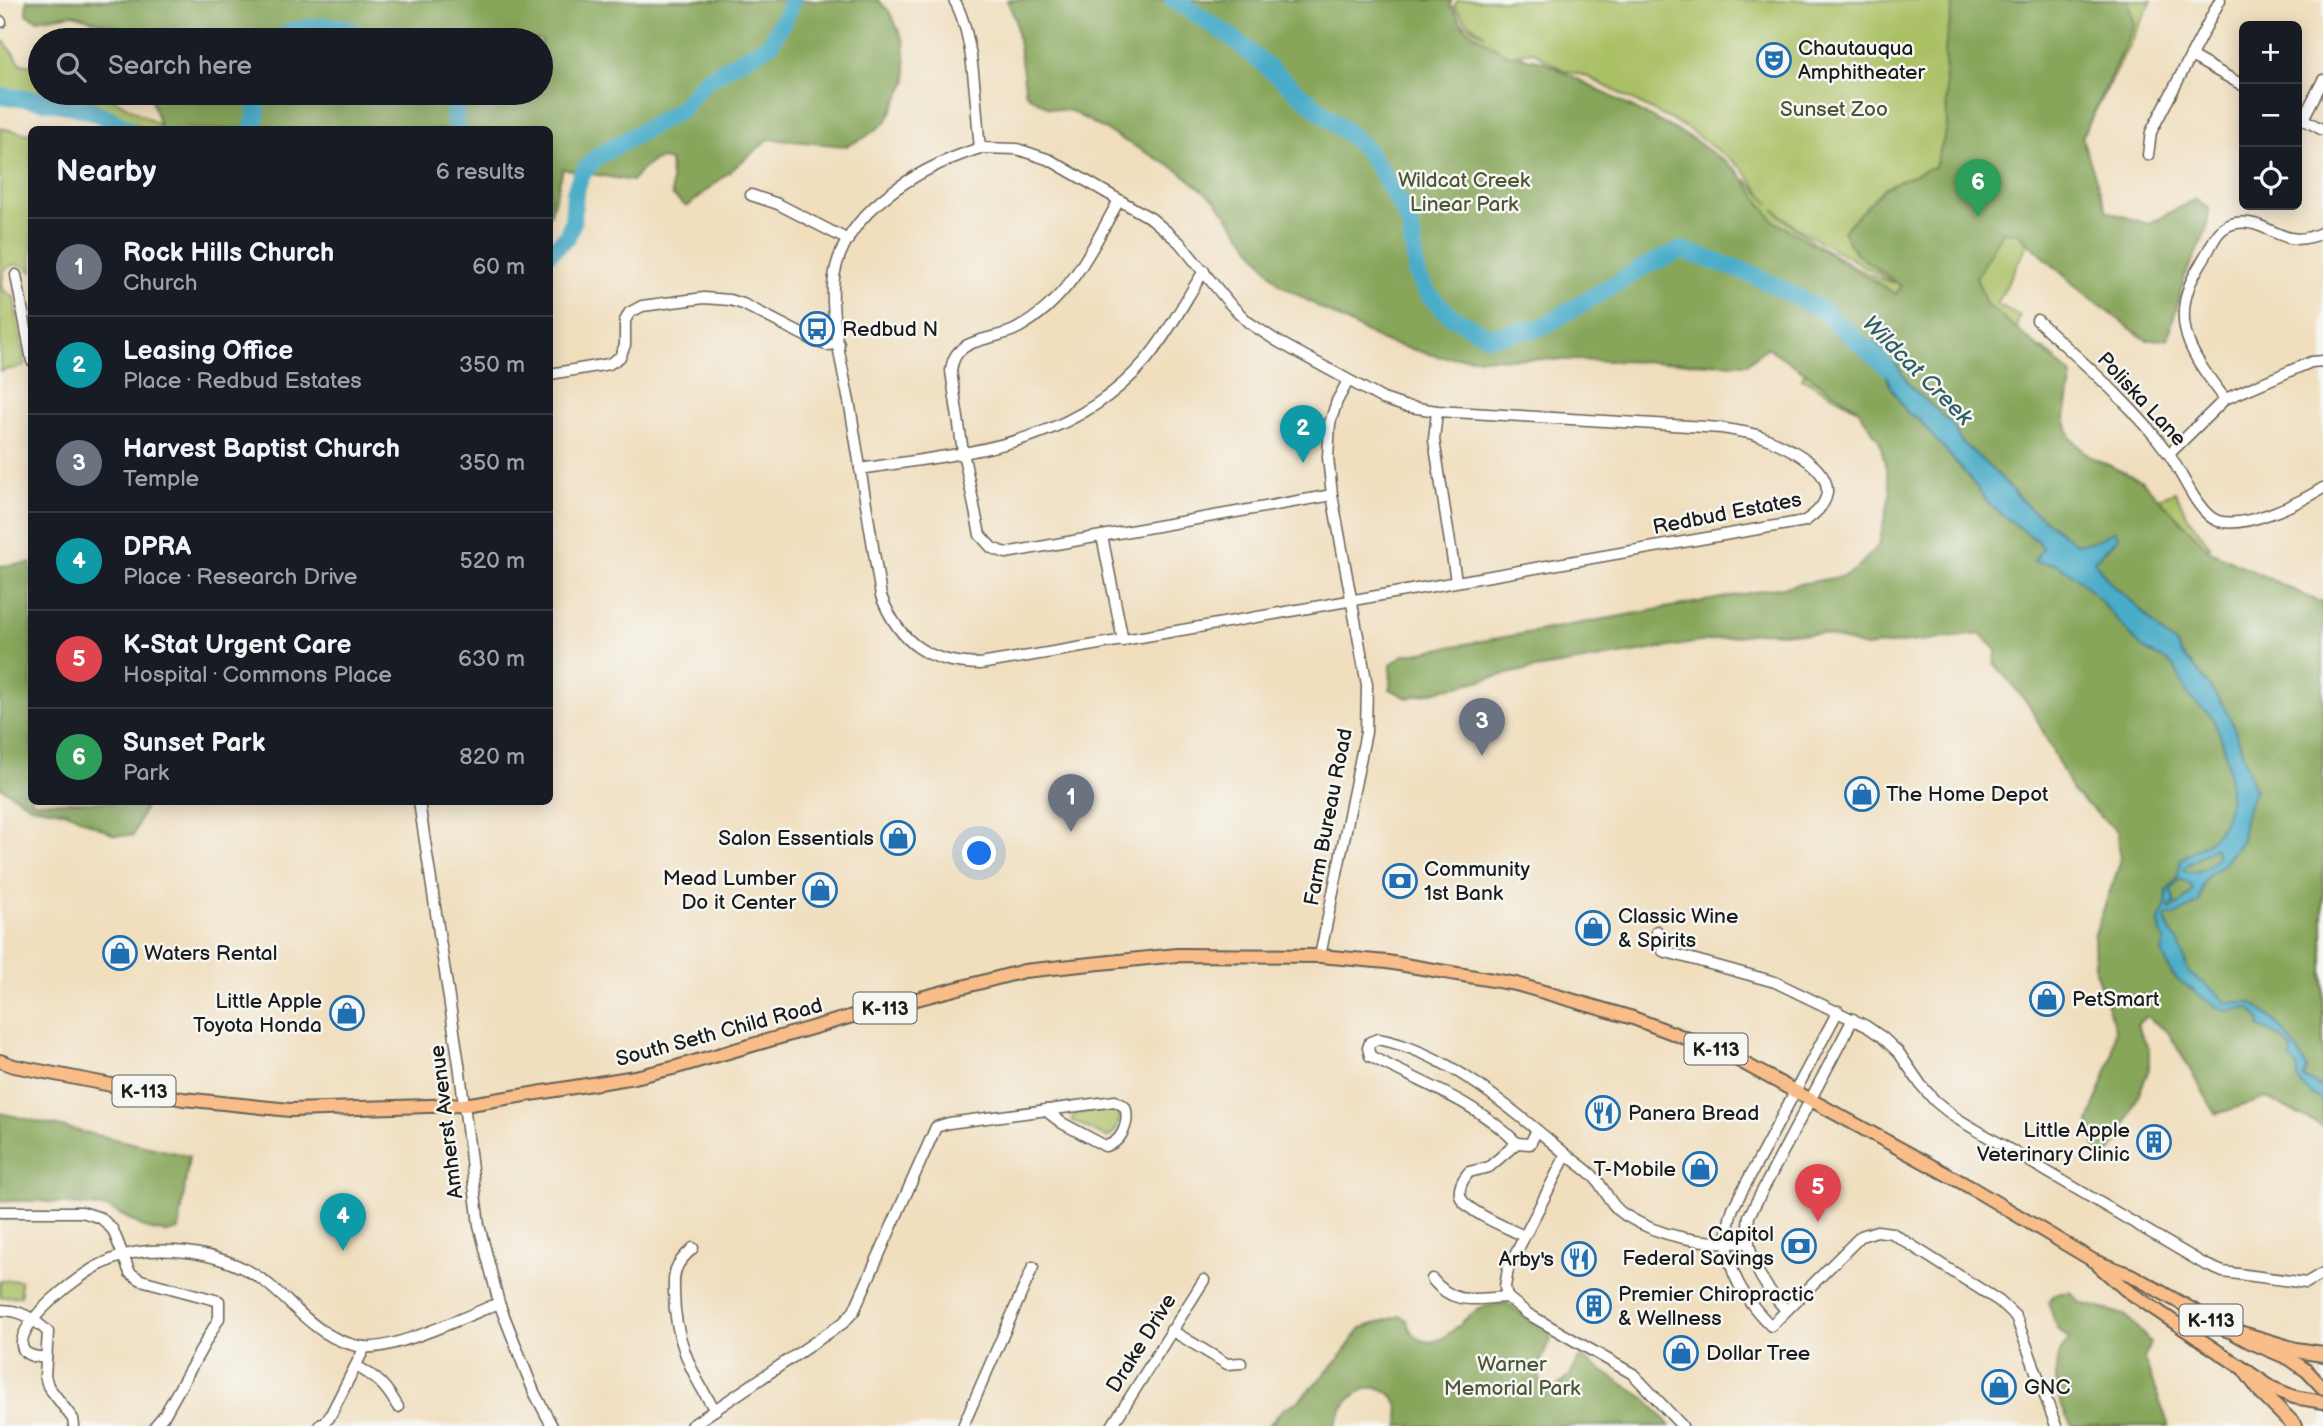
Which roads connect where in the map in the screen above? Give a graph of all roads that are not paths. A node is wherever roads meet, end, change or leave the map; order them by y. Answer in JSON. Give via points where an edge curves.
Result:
{"nodes":[{"id":1,"x":954,"y":0,"type":"edge"},
{"id":2,"x":2220,"y":0,"type":"edge"},
{"id":3,"x":2191,"y":56,"type":"junction"},
{"id":4,"x":2323,"y":80,"type":"edge"},
{"id":5,"x":2240,"y":84,"type":"edge"},
{"id":6,"x":2302,"y":114,"type":"edge"},
{"id":7,"x":2302,"y":118,"type":"edge"},
{"id":8,"x":2323,"y":130,"type":"edge"},
{"id":9,"x":980,"y":148,"type":"junction"},
{"id":10,"x":2148,"y":155,"type":"dead end"},
{"id":11,"x":751,"y":195,"type":"dead end"},
{"id":12,"x":1119,"y":200,"type":"junction"},
{"id":13,"x":2323,"y":232,"type":"edge"},
{"id":14,"x":848,"y":240,"type":"junction"},
{"id":15,"x":1204,"y":271,"type":"junction"},
{"id":16,"x":16,"y":275,"type":"dead end"},
{"id":17,"x":2037,"y":320,"type":"dead end"},
{"id":18,"x":28,"y":340,"type":"edge"},
{"id":19,"x":839,"y":344,"type":"junction"},
{"id":20,"x":2323,"y":361,"type":"edge"},
{"id":21,"x":553,"y":373,"type":"edge"},
{"id":22,"x":1348,"y":381,"type":"junction"},
{"id":23,"x":2225,"y":399,"type":"junction"},
{"id":24,"x":1437,"y":411,"type":"junction"},
{"id":25,"x":963,"y":452,"type":"junction"},
{"id":26,"x":2169,"y":454,"type":"junction"},
{"id":27,"x":860,"y":469,"type":"junction"},
{"id":28,"x":2323,"y":488,"type":"edge"},
{"id":29,"x":1332,"y":495,"type":"junction"},
{"id":30,"x":1102,"y":536,"type":"junction"},
{"id":31,"x":1456,"y":581,"type":"junction"},
{"id":32,"x":1352,"y":602,"type":"junction"},
{"id":33,"x":1123,"y":641,"type":"junction"},
{"id":34,"x":419,"y":805,"type":"edge"},
{"id":35,"x":1657,"y":931,"type":"dead end"},
{"id":36,"x":1320,"y":956,"type":"junction"},
{"id":37,"x":1839,"y":1011,"type":"junction"},
{"id":38,"x":1853,"y":1020,"type":"junction"},
{"id":39,"x":0,"y":1061,"type":"edge"},
{"id":40,"x":1795,"y":1090,"type":"junction"},
{"id":41,"x":1811,"y":1098,"type":"junction"},
{"id":42,"x":464,"y":1105,"type":"junction"},
{"id":43,"x":1045,"y":1110,"type":"junction"},
{"id":44,"x":1537,"y":1130,"type":"junction"},
{"id":45,"x":1517,"y":1143,"type":"junction"},
{"id":46,"x":1566,"y":1155,"type":"junction"},
{"id":47,"x":0,"y":1212,"type":"edge"},
{"id":48,"x":1524,"y":1236,"type":"junction"},
{"id":49,"x":1747,"y":1242,"type":"junction"},
{"id":50,"x":1726,"y":1243,"type":"junction"},
{"id":51,"x":693,"y":1248,"type":"dead end"},
{"id":52,"x":124,"y":1255,"type":"junction"},
{"id":53,"x":2094,"y":1261,"type":"junction"},
{"id":54,"x":1033,"y":1267,"type":"dead end"},
{"id":55,"x":2323,"y":1273,"type":"edge"},
{"id":56,"x":1432,"y":1279,"type":"dead end"},
{"id":57,"x":1203,"y":1280,"type":"dead end"},
{"id":58,"x":1507,"y":1297,"type":"junction"},
{"id":59,"x":499,"y":1303,"type":"junction"},
{"id":60,"x":0,"y":1310,"type":"edge"},
{"id":61,"x":1786,"y":1310,"type":"junction"},
{"id":62,"x":34,"y":1319,"type":"junction"},
{"id":63,"x":2226,"y":1329,"type":"junction"},
{"id":64,"x":1171,"y":1330,"type":"junction"},
{"id":65,"x":365,"y":1348,"type":"junction"},
{"id":66,"x":2323,"y":1354,"type":"edge"},
{"id":67,"x":46,"y":1358,"type":"junction"},
{"id":68,"x":1241,"y":1363,"type":"dead end"},
{"id":69,"x":356,"y":1366,"type":"junction"},
{"id":70,"x":2246,"y":1371,"type":"junction"},
{"id":71,"x":2323,"y":1388,"type":"edge"},
{"id":72,"x":2323,"y":1402,"type":"edge"},
{"id":73,"x":398,"y":1408,"type":"dead end"},
{"id":74,"x":715,"y":1410,"type":"junction"},
{"id":75,"x":74,"y":1426,"type":"edge"},
{"id":76,"x":155,"y":1426,"type":"edge"},
{"id":77,"x":319,"y":1426,"type":"edge"},
{"id":78,"x":552,"y":1426,"type":"edge"},
{"id":79,"x":691,"y":1426,"type":"edge"},
{"id":80,"x":963,"y":1426,"type":"edge"},
{"id":81,"x":1112,"y":1426,"type":"edge"},
{"id":82,"x":1682,"y":1426,"type":"edge"},
{"id":83,"x":2056,"y":1426,"type":"edge"},
{"id":84,"x":2295,"y":1426,"type":"edge"}],
"edges":[{"from":1,"to":9,"type":"street","via":[[968,42]]},
{"from":2,"to":3,"type":"street"},
{"from":3,"to":5,"type":"street"},
{"from":3,"to":10,"type":"street","via":[[2151,132]]},
{"from":4,"to":6,"type":"street"},
{"from":7,"to":8,"type":"street"},
{"from":9,"to":12,"type":"street","name":"Redbud Estates","via":[[1017,149],[1050,160]]},
{"from":9,"to":14,"type":"street","name":"Redbud Estates","via":[[917,174],[863,217]]},
{"from":11,"to":14,"type":"street"},
{"from":12,"to":15,"type":"street","name":"Redbud Estates","via":[[1153,219]]},
{"from":12,"to":25,"type":"street","via":[[1066,289],[1040,315],[957,353],[951,371]]},
{"from":13,"to":23,"type":"street","via":[[2297,240],[2234,223],[2218,233],[2189,286],[2185,320],[2188,343],[2199,365]]},
{"from":14,"to":19,"type":"street","name":"Redbud Estates","via":[[833,283]]},
{"from":15,"to":22,"type":"street","name":"Redbud Estates","via":[[1248,322]]},
{"from":15,"to":25,"type":"street","via":[[1159,344],[1112,394],[1072,421],[1030,438]]},
{"from":16,"to":18,"type":"street"},
{"from":17,"to":26,"type":"street","name":"Poliska Lane","via":[[2125,403]]},
{"from":19,"to":21,"type":"street","via":[[817,342],[730,299],[704,298],[642,306],[625,321],[620,357],[609,364]]},
{"from":19,"to":27,"type":"street","name":"Redbud Estates"},
{"from":20,"to":23,"type":"street"},
{"from":22,"to":24,"type":"street","name":"Redbud Estates","via":[[1383,400]]},
{"from":22,"to":29,"type":"street","via":[[1330,423]]},
{"from":23,"to":26,"type":"street"},
{"from":24,"to":31,"type":"street","via":[[1434,440]]},
{"from":24,"to":31,"type":"street","name":"Redbud Estates","via":[[1722,428],[1758,436],[1788,450],[1816,467],[1826,480],[1827,495],[1820,511],[1805,521]]},
{"from":25,"to":27,"type":"street"},
{"from":25,"to":30,"type":"street","via":[[980,536],[992,548],[1006,553]]},
{"from":26,"to":28,"type":"street","name":"Poliska Lane","via":[[2205,513],[2217,521],[2251,520]]},
{"from":27,"to":33,"type":"street","name":"Redbud Estates","via":[[881,596],[890,619],[919,648],[954,662],[980,664]]},
{"from":29,"to":30,"type":"street"},
{"from":29,"to":32,"type":"street"},
{"from":30,"to":33,"type":"street"},
{"from":31,"to":32,"type":"street","name":"Redbud Estates"},
{"from":32,"to":33,"type":"street","name":"Redbud Estates"},
{"from":32,"to":36,"type":"street","name":"Farm Bureau Road","via":[[1367,685],[1366,732]]},
{"from":34,"to":42,"type":"street","name":"Amherst Avenue"},
{"from":35,"to":37,"type":"street","via":[[1663,951],[1775,982]]},
{"from":36,"to":40,"type":"main road","name":"South Seth Child Road","number":"K-113","via":[[1387,962],[1542,992],[1633,1018],[1725,1053]]},
{"from":36,"to":42,"type":"main road","name":"South Seth Child Road","number":"K-113","via":[[1177,955],[1024,971],[673,1068]]},
{"from":37,"to":38,"type":"street"},
{"from":37,"to":40,"type":"street"},
{"from":38,"to":41,"type":"street"},
{"from":38,"to":55,"type":"street","via":[[1899,1053],[1928,1093],[1956,1118],[2203,1264],[2223,1272],[2306,1283]]},
{"from":39,"to":42,"type":"main road","name":"South Seth Child Road","number":"K-113","via":[[183,1099],[290,1110]]},
{"from":40,"to":41,"type":"main road","name":"South Seth Child Road","number":"K-113"},
{"from":40,"to":50,"type":"street","via":[[1739,1195]]},
{"from":41,"to":49,"type":"street","via":[[1749,1216]]},
{"from":41,"to":53,"type":"main road","name":"South Seth Child Road","number":"K-113"},
{"from":42,"to":59,"type":"street","name":"Amherst Avenue","via":[[479,1225]]},
{"from":43,"to":43,"type":"street","via":[[1105,1146],[1119,1140],[1127,1117],[1125,1107],[1115,1101]]},
{"from":43,"to":74,"type":"street","via":[[936,1128],[854,1311]]},
{"from":44,"to":45,"type":"street","via":[[1530,1144]]},
{"from":44,"to":45,"type":"street","via":[[1443,1064],[1392,1041],[1370,1042],[1370,1056],[1440,1088]]},
{"from":44,"to":46,"type":"street"},
{"from":45,"to":48,"type":"street","via":[[1489,1167],[1469,1172],[1460,1191],[1472,1209]]},
{"from":46,"to":48,"type":"street"},
{"from":46,"to":50,"type":"street","via":[[1595,1178],[1623,1215],[1679,1239]]},
{"from":47,"to":52,"type":"street","via":[[82,1212],[101,1217],[113,1230]]},
{"from":48,"to":58,"type":"street","via":[[1508,1269]]},
{"from":49,"to":50,"type":"street"},
{"from":49,"to":61,"type":"street","via":[[1761,1280]]},
{"from":50,"to":61,"type":"street","via":[[1740,1290],[1755,1311],[1771,1326]]},
{"from":51,"to":74,"type":"street","via":[[674,1273],[676,1313],[688,1361]]},
{"from":52,"to":62,"type":"street","via":[[76,1279]]},
{"from":52,"to":65,"type":"street","via":[[167,1250],[202,1254],[236,1266],[265,1282],[317,1329]]},
{"from":52,"to":76,"type":"street","via":[[130,1273],[141,1280],[219,1301],[219,1318]]},
{"from":53,"to":63,"type":"main road","name":"South Seth Child Road","number":"K-113","via":[[2141,1280]]},
{"from":53,"to":70,"type":"main road","name":"South Seth Child Road","number":"K-113","via":[[2125,1289]]},
{"from":54,"to":80,"type":"street"},
{"from":56,"to":58,"type":"street","via":[[1457,1298]]},
{"from":57,"to":64,"type":"street","name":"Drake Drive"},
{"from":58,"to":82,"type":"street","via":[[1528,1314],[1633,1374]]},
{"from":59,"to":65,"type":"street","via":[[397,1343]]},
{"from":59,"to":78,"type":"street","name":"Amherst Avenue"},
{"from":60,"to":62,"type":"street","via":[[14,1310]]},
{"from":61,"to":83,"type":"street","via":[[1861,1236],[1892,1233],[1999,1301],[2016,1317]]},
{"from":62,"to":67,"type":"street","via":[[48,1332]]},
{"from":62,"to":67,"type":"street","via":[[22,1346],[24,1352]]},
{"from":63,"to":66,"type":"highway"},
{"from":63,"to":71,"type":"main road","name":"South Seth Child Road","number":"K-113","via":[[2299,1364]]},
{"from":64,"to":68,"type":"street","via":[[1227,1364]]},
{"from":64,"to":81,"type":"street","name":"Drake Drive"},
{"from":65,"to":69,"type":"street"},
{"from":67,"to":75,"type":"street","via":[[48,1386]]},
{"from":69,"to":73,"type":"street","via":[[387,1388]]},
{"from":69,"to":77,"type":"street","via":[[329,1418]]},
{"from":70,"to":72,"type":"main road","name":"South Seth Child Road","number":"K-113","via":[[2283,1394]]},
{"from":70,"to":84,"type":"highway"},
{"from":74,"to":79,"type":"street"}]}
